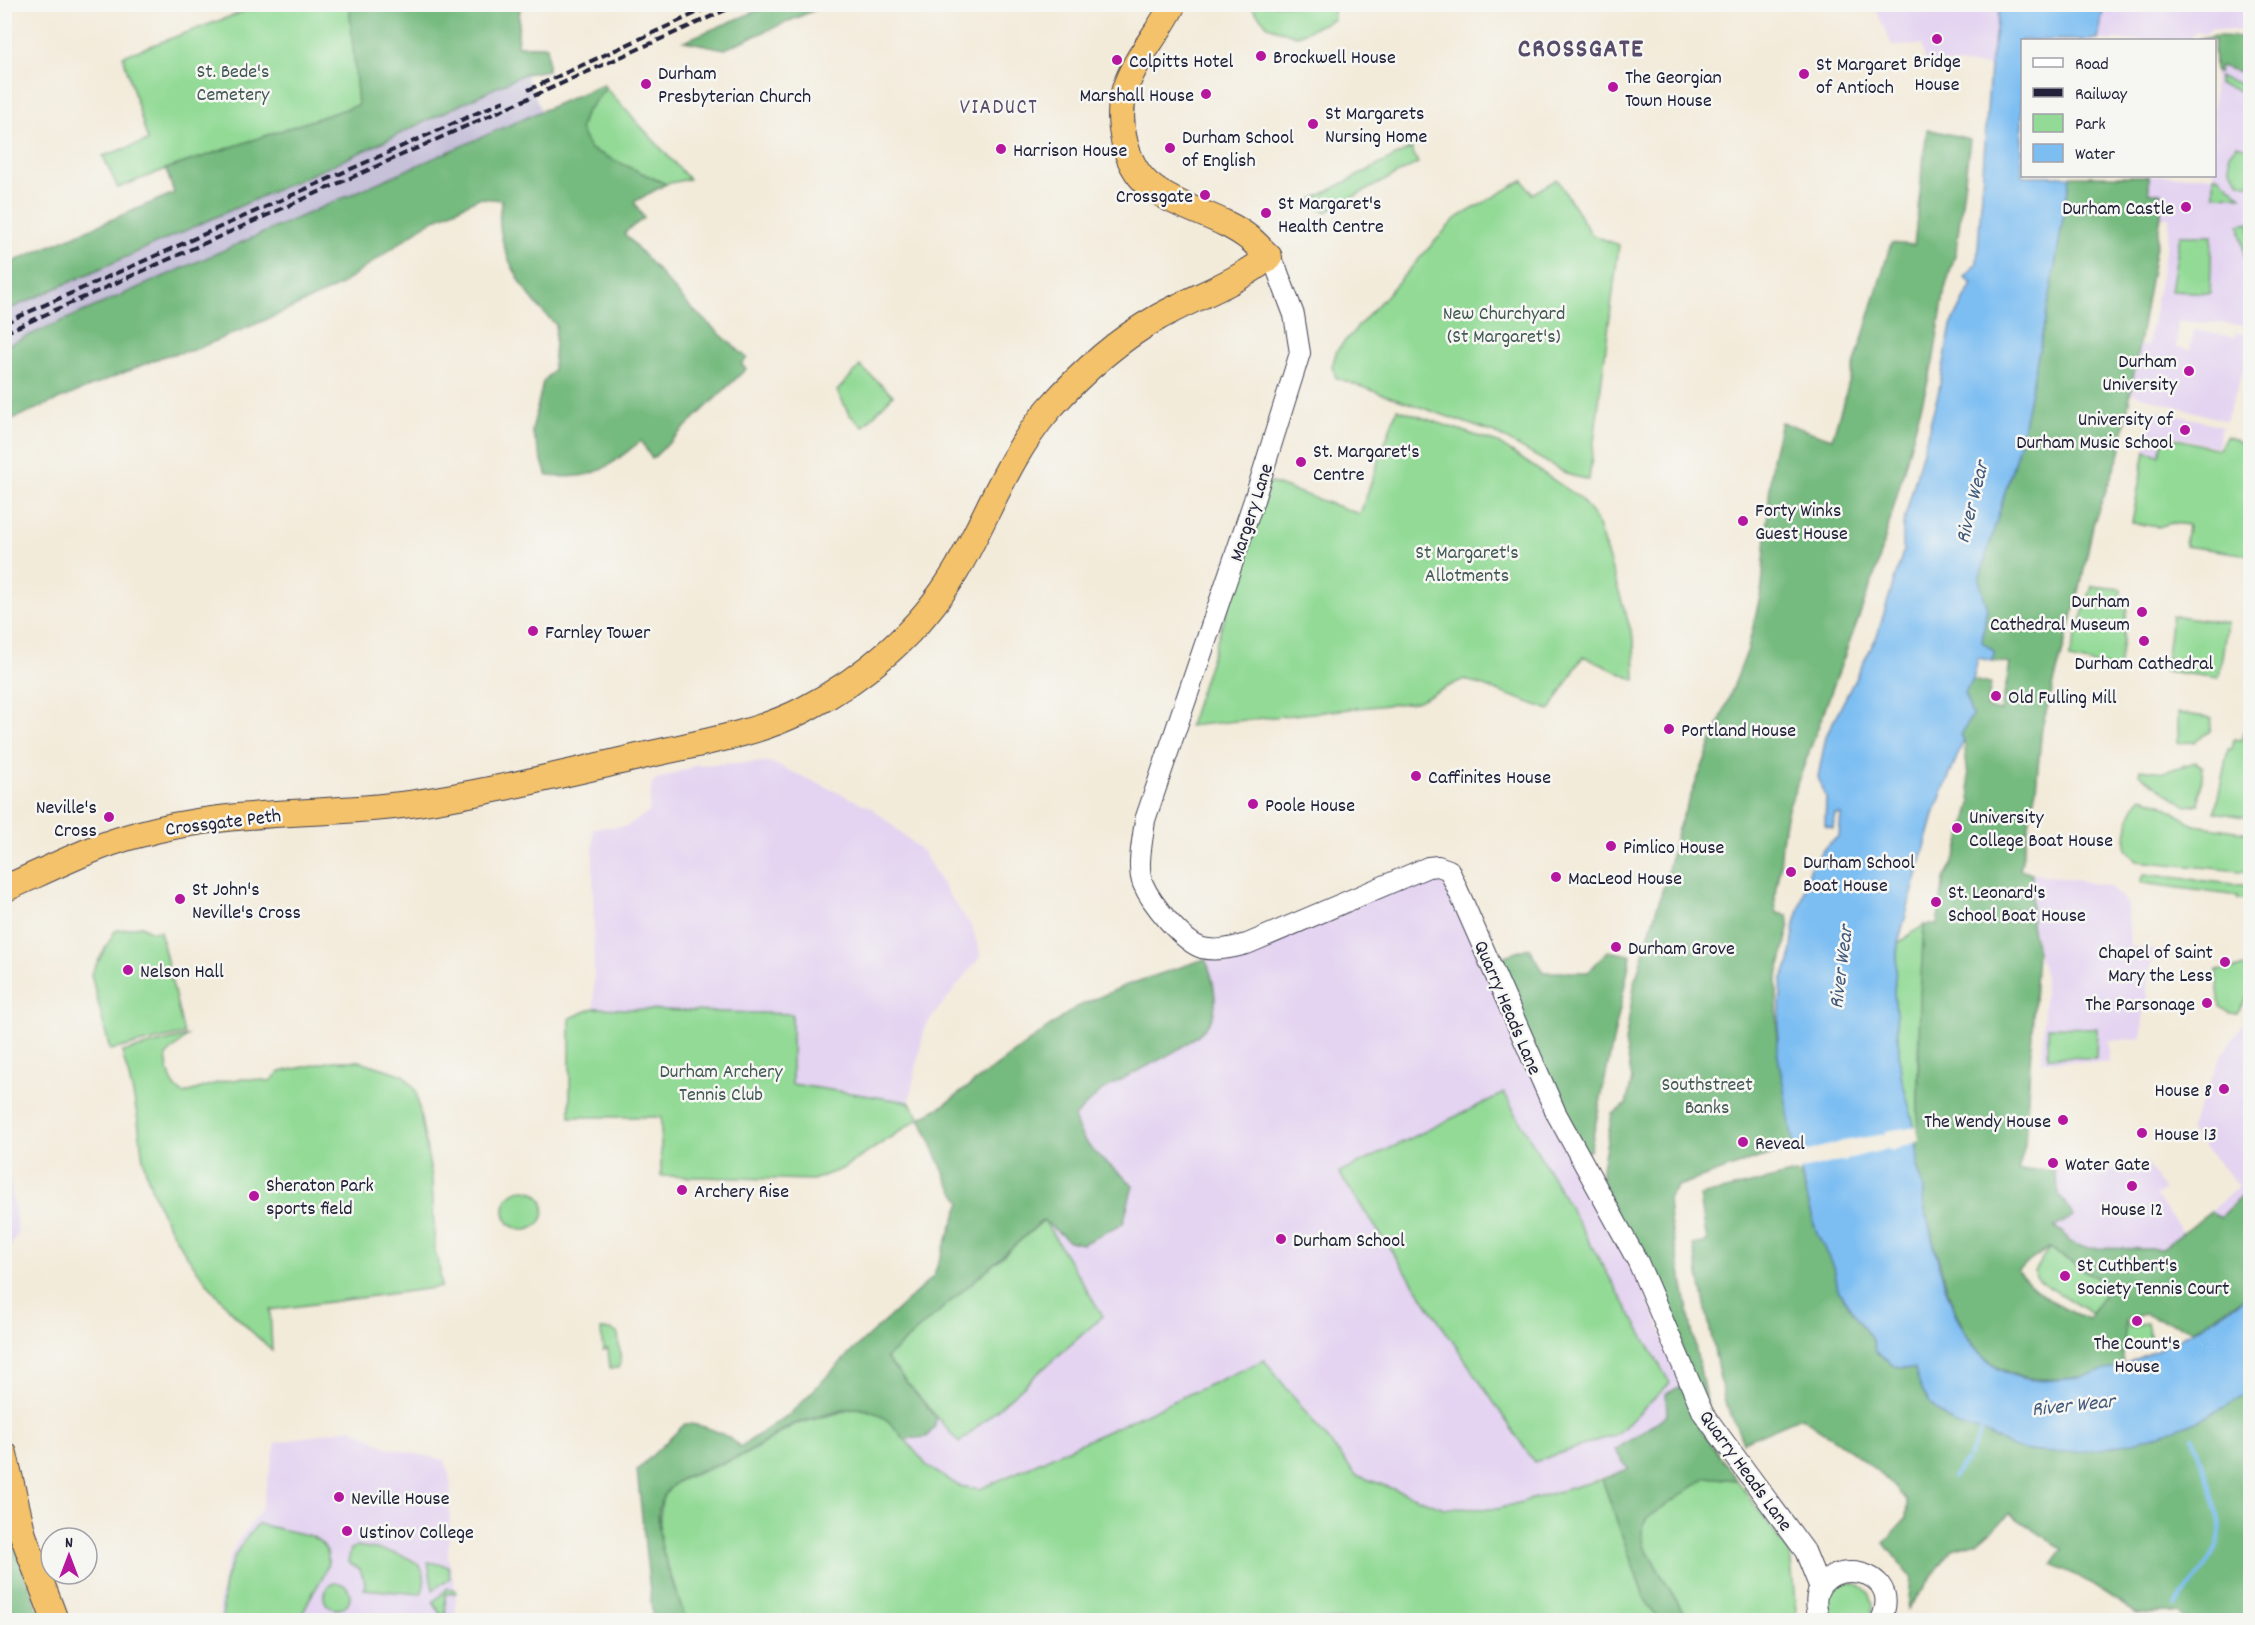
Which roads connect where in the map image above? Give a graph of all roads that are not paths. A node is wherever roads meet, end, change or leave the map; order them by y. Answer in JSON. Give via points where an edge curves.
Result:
{"nodes":[{"id":1,"x":1173,"y":4,"type":"edge"},
{"id":2,"x":1269,"y":257,"type":"junction"},
{"id":3,"x":1161,"y":766,"type":"joint"},
{"id":4,"x":4,"y":873,"type":"edge"},
{"id":5,"x":35,"y":877,"type":"junction"},
{"id":6,"x":4,"y":889,"type":"edge"},
{"id":7,"x":4,"y":903,"type":"edge"},
{"id":8,"x":4,"y":1454,"type":"edge"},
{"id":9,"x":1805,"y":1551,"type":"junction"},
{"id":10,"x":1846,"y":1571,"type":"junction"},
{"id":11,"x":1820,"y":1588,"type":"junction"},
{"id":12,"x":56,"y":1620,"type":"edge"},
{"id":13,"x":1819,"y":1620,"type":"edge"},
{"id":14,"x":1882,"y":1620,"type":"edge"}],
"edges":[{"from":1,"to":2,"type":"highway","via":[[1125,88],[1123,136],[1129,156],[1153,189],[1238,231]]},
{"from":2,"to":3,"type":"street","name":"Margery Lane","via":[[1294,315],[1300,353],[1247,521]]},
{"from":2,"to":5,"type":"highway","name":"Crossgate Peth","via":[[1148,323],[1084,373],[1021,445],[956,571],[916,627],[864,672],[802,710],[767,725],[546,778],[414,803],[345,812],[223,818],[171,826],[115,842]]},
{"from":3,"to":9,"type":"street","name":"Quarry Heads Lane","via":[[1145,820],[1142,883],[1158,908],[1202,948],[1227,949],[1247,944],[1428,867],[1449,870],[1556,1113],[1638,1262],[1703,1413]]},
{"from":4,"to":5,"type":"highway"},
{"from":5,"to":6,"type":"highway","name":"Crossgate Peth"},
{"from":5,"to":7,"type":"highway"},
{"from":8,"to":12,"type":"highway","via":[[23,1535]]},
{"from":9,"to":10,"type":"street","name":"Quarry Heads Lane"},
{"from":9,"to":11,"type":"street","name":"Quarry Heads Lane"},
{"from":10,"to":11,"type":"street"},
{"from":10,"to":14,"type":"street","name":"Quarry Heads Lane","via":[[1862,1572],[1880,1587],[1885,1602]]},
{"from":11,"to":13,"type":"street","via":[[1816,1598]]}]}
